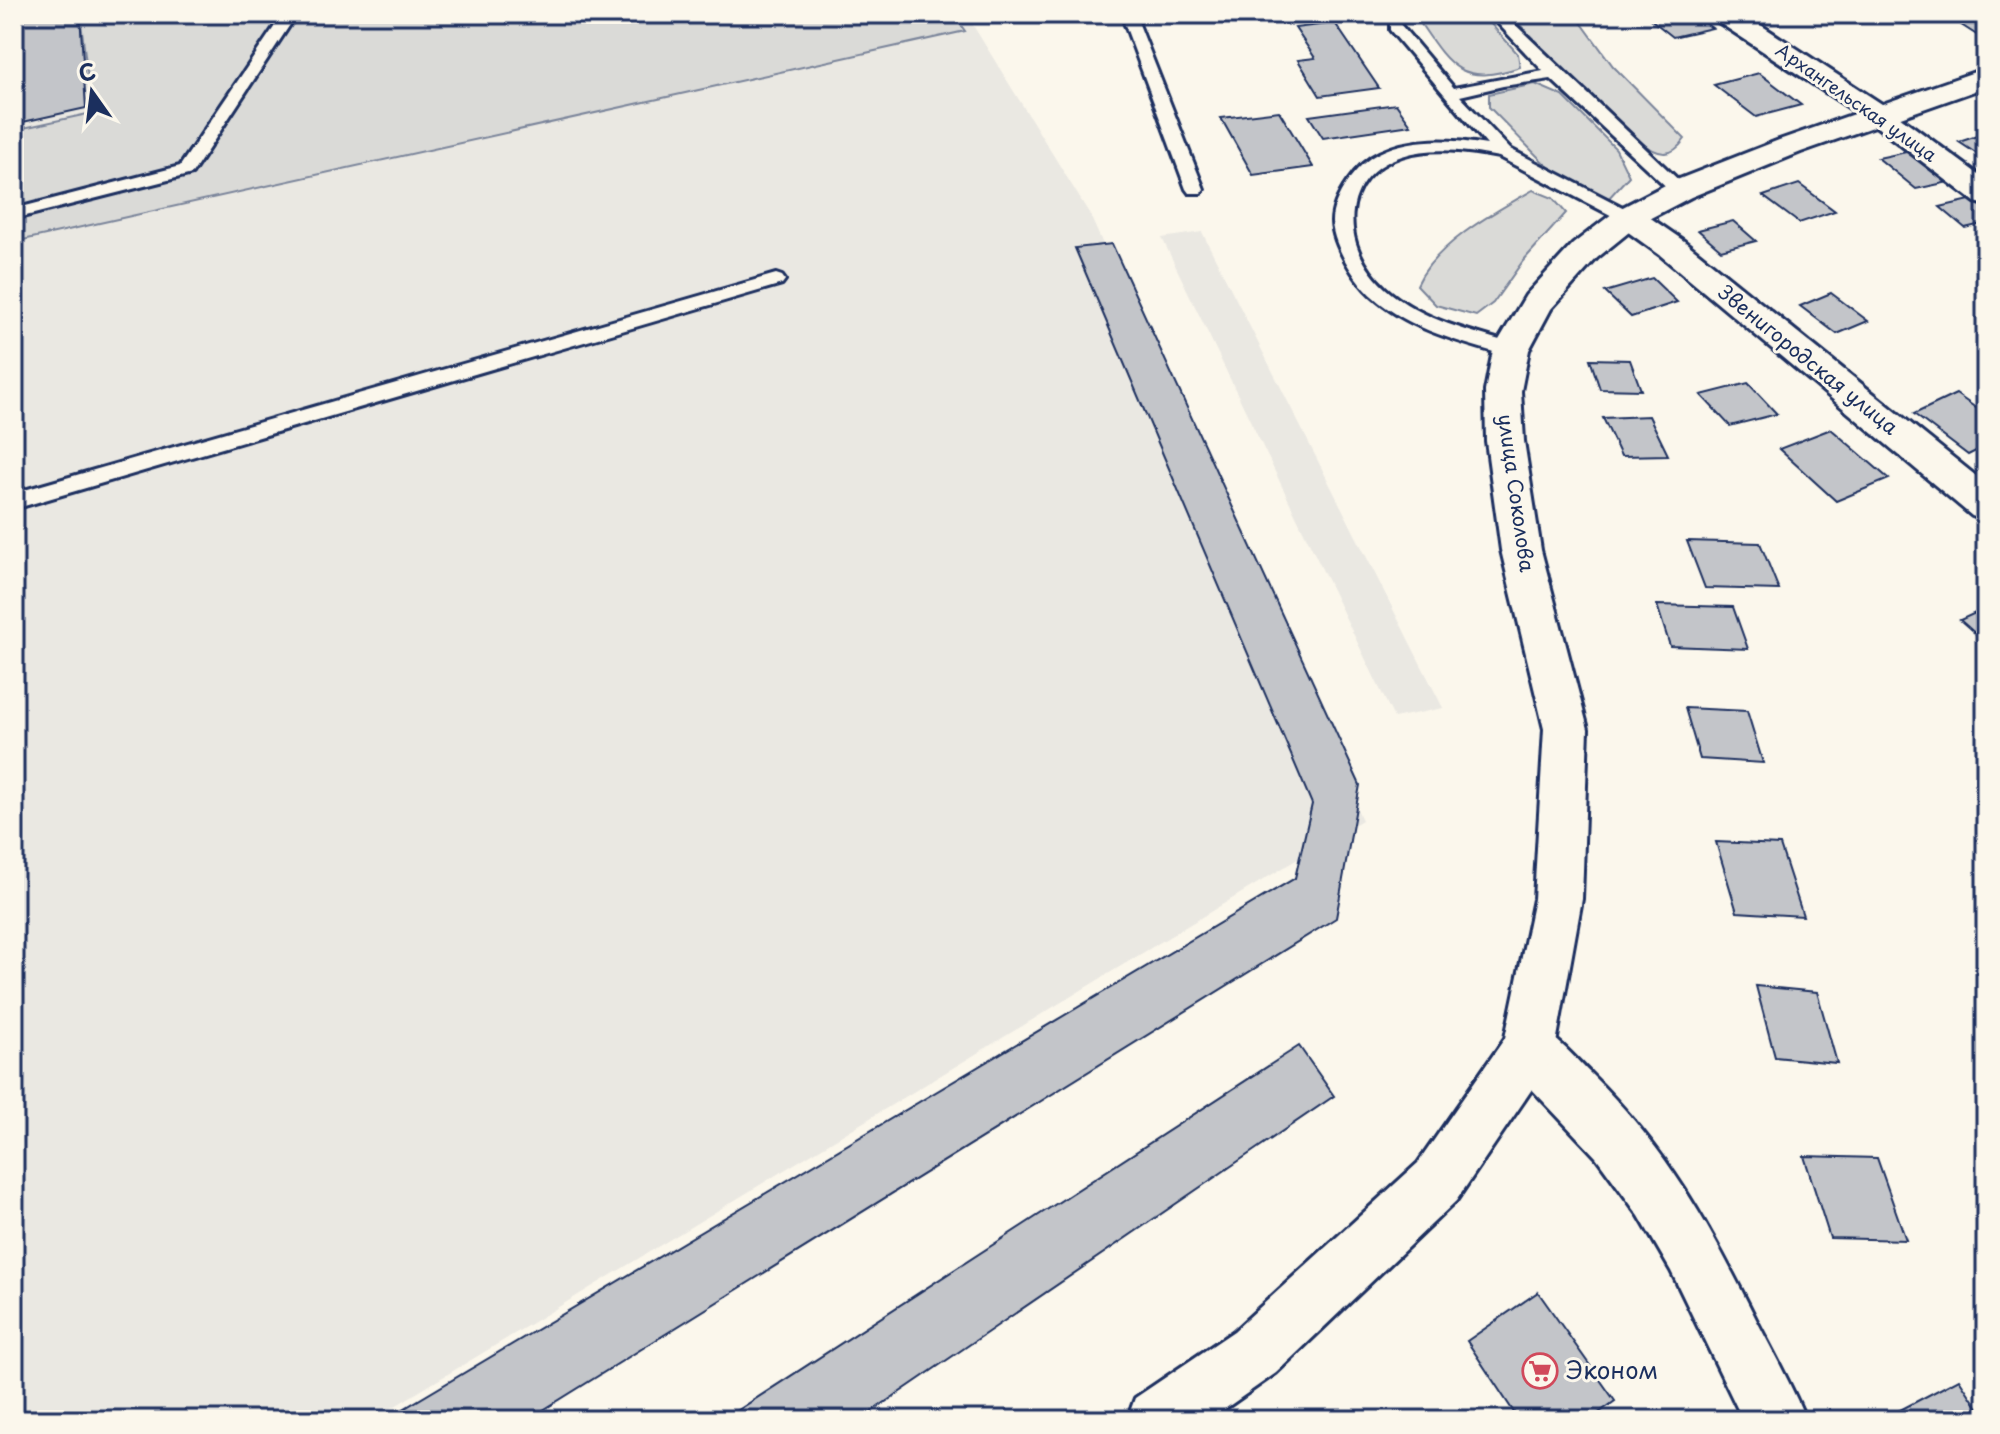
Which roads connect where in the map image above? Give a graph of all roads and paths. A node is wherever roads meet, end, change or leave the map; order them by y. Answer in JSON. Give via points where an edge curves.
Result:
{"nodes":[{"id":1,"x":290,"y":14,"type":"edge"},
{"id":2,"x":1128,"y":14,"type":"edge"},
{"id":3,"x":1496,"y":14,"type":"edge"},
{"id":4,"x":1725,"y":14,"type":"edge"},
{"id":5,"x":1395,"y":27,"type":"dead end"},
{"id":6,"x":1555,"y":74,"type":"junction"},
{"id":7,"x":1986,"y":77,"type":"edge"},
{"id":8,"x":1450,"y":94,"type":"junction"},
{"id":9,"x":1878,"y":114,"type":"junction"},
{"id":10,"x":1504,"y":153,"type":"junction"},
{"id":11,"x":1195,"y":189,"type":"dead end"},
{"id":12,"x":1680,"y":190,"type":"junction"},
{"id":13,"x":1986,"y":195,"type":"edge"},
{"id":14,"x":14,"y":214,"type":"edge"},
{"id":15,"x":1628,"y":217,"type":"junction"},
{"id":16,"x":776,"y":280,"type":"dead end"},
{"id":17,"x":1511,"y":350,"type":"junction"},
{"id":18,"x":14,"y":501,"type":"edge"},
{"id":19,"x":1986,"y":506,"type":"edge"},
{"id":20,"x":1529,"y":1049,"type":"junction"},
{"id":21,"x":1157,"y":1420,"type":"edge"},
{"id":22,"x":1776,"y":1420,"type":"edge"}],
"edges":[{"from":1,"to":14,"type":"lane","via":[[186,170]]},
{"from":2,"to":11,"type":"lane"},
{"from":3,"to":6,"type":"lane"},
{"from":4,"to":9,"type":"main road","name":"Архангельская улица"},
{"from":5,"to":8,"type":"lane"},
{"from":6,"to":8,"type":"lane"},
{"from":6,"to":12,"type":"lane"},
{"from":7,"to":9,"type":"main road","name":"улица Соколова"},
{"from":8,"to":10,"type":"lane"},
{"from":9,"to":12,"type":"main road","name":"улица Соколова"},
{"from":9,"to":13,"type":"main road","name":"Архангельская улица"},
{"from":10,"to":15,"type":"lane"},
{"from":10,"to":17,"type":"lane","via":[[1463,144],[1415,147],[1381,158],[1353,186],[1341,221],[1355,260],[1376,290],[1407,312]]},
{"from":12,"to":15,"type":"main road","name":"улица Соколова"},
{"from":15,"to":17,"type":"main road","name":"улица Соколова","via":[[1585,251],[1538,303]]},
{"from":15,"to":19,"type":"main road","name":"Звенигородская улица"},
{"from":16,"to":18,"type":"lane"},
{"from":17,"to":20,"type":"main road","name":"улица Соколова","via":[[1503,391],[1505,441],[1521,550],[1566,729],[1558,899]]},
{"from":20,"to":21,"type":"main road","via":[[1437,1182],[1255,1352]]},
{"from":20,"to":22,"type":"main road","via":[[1600,1120],[1658,1194]]}]}
